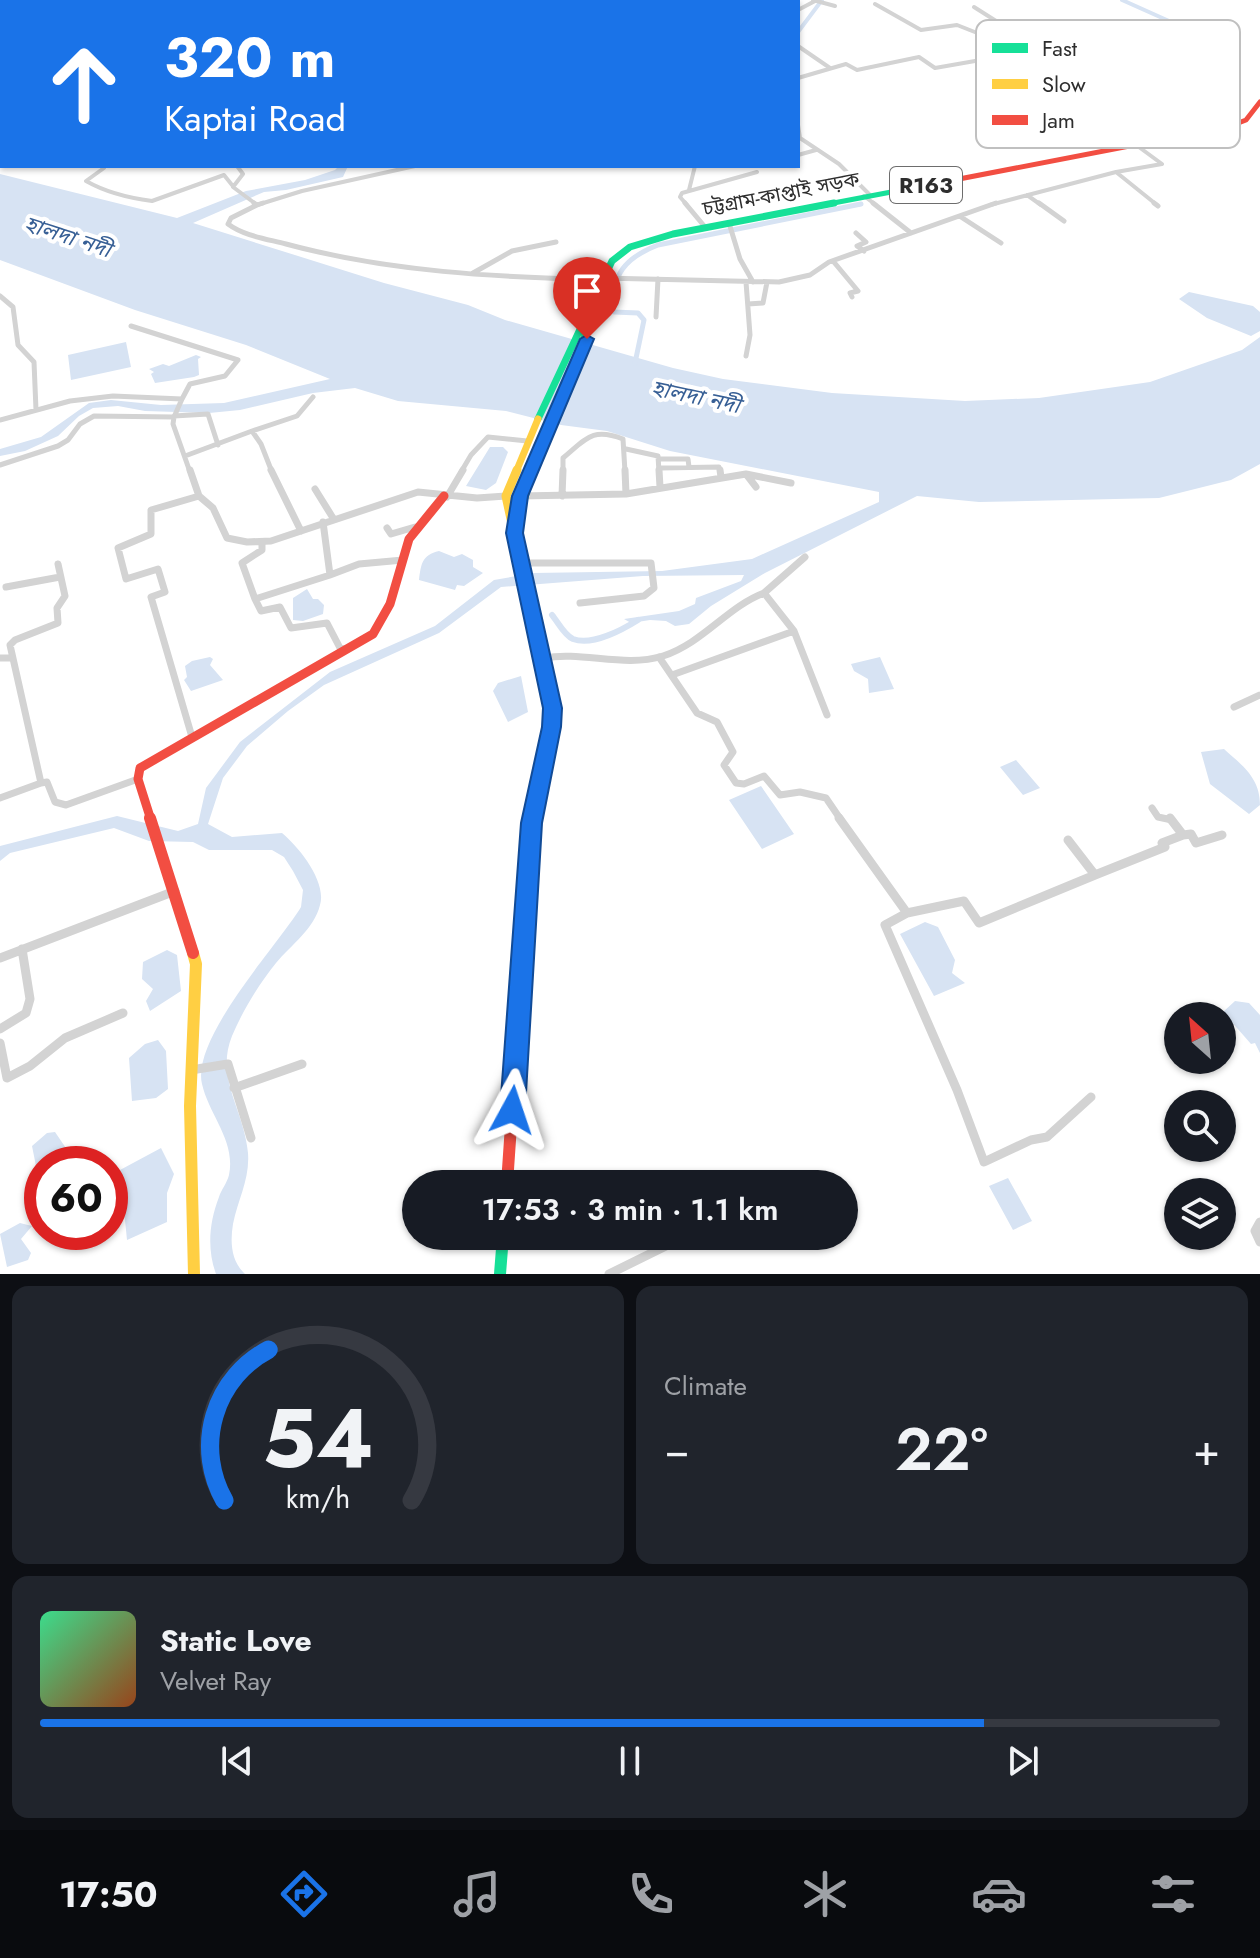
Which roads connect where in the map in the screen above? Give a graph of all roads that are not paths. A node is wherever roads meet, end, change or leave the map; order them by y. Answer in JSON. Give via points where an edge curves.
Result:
{"nodes":[{"id":1,"x":816,"y":1,"type":"edge"},
{"id":2,"x":875,"y":4,"type":"dead end"},
{"id":3,"x":835,"y":6,"type":"dead end"},
{"id":4,"x":974,"y":7,"type":"dead end"},
{"id":5,"x":994,"y":20,"type":"edge"},
{"id":6,"x":976,"y":32,"type":"edge"},
{"id":7,"x":800,"y":47,"type":"edge"},
{"id":8,"x":976,"y":61,"type":"edge"},
{"id":9,"x":830,"y":68,"type":"junction"},
{"id":10,"x":800,"y":78,"type":"edge"},
{"id":11,"x":1260,"y":102,"type":"edge"},
{"id":12,"x":1240,"y":123,"type":"edge"},
{"id":13,"x":800,"y":139,"type":"edge"},
{"id":14,"x":1114,"y":148,"type":"edge"},
{"id":15,"x":1140,"y":148,"type":"edge"},
{"id":16,"x":816,"y":150,"type":"junction"},
{"id":17,"x":800,"y":154,"type":"edge"},
{"id":18,"x":101,"y":168,"type":"edge"},
{"id":19,"x":238,"y":168,"type":"edge"},
{"id":20,"x":406,"y":168,"type":"edge"},
{"id":21,"x":694,"y":168,"type":"edge"},
{"id":22,"x":745,"y":168,"type":"edge"},
{"id":23,"x":757,"y":172,"type":"dead end"},
{"id":24,"x":1116,"y":172,"type":"junction"},
{"id":25,"x":750,"y":173,"type":"junction"},
{"id":26,"x":232,"y":185,"type":"junction"},
{"id":27,"x":689,"y":190,"type":"junction"},
{"id":28,"x":1027,"y":195,"type":"junction"},
{"id":29,"x":867,"y":196,"type":"junction"},
{"id":30,"x":257,"y":205,"type":"junction"},
{"id":31,"x":1158,"y":206,"type":"dead end"},
{"id":32,"x":961,"y":217,"type":"junction"},
{"id":33,"x":1064,"y":221,"type":"dead end"},
{"id":34,"x":729,"y":223,"type":"junction"},
{"id":35,"x":705,"y":227,"type":"junction"},
{"id":36,"x":856,"y":233,"type":"dead end"},
{"id":37,"x":911,"y":233,"type":"junction"},
{"id":38,"x":556,"y":242,"type":"dead end"},
{"id":39,"x":1001,"y":243,"type":"dead end"},
{"id":40,"x":864,"y":251,"type":"junction"},
{"id":41,"x":833,"y":261,"type":"junction"},
{"id":42,"x":473,"y":273,"type":"junction"},
{"id":43,"x":658,"y":279,"type":"junction"},
{"id":44,"x":602,"y":280,"type":"junction"},
{"id":45,"x":750,"y":282,"type":"junction"},
{"id":46,"x":767,"y":282,"type":"junction"},
{"id":47,"x":0,"y":296,"type":"edge"},
{"id":48,"x":852,"y":297,"type":"dead end"},
{"id":49,"x":748,"y":304,"type":"junction"},
{"id":50,"x":656,"y":317,"type":"dead end"},
{"id":51,"x":131,"y":326,"type":"dead end"},
{"id":52,"x":746,"y":356,"type":"dead end"},
{"id":53,"x":313,"y":397,"type":"dead end"},
{"id":54,"x":181,"y":402,"type":"junction"},
{"id":55,"x":36,"y":410,"type":"junction"},
{"id":56,"x":174,"y":416,"type":"junction"},
{"id":57,"x":0,"y":420,"type":"edge"},
{"id":58,"x":252,"y":431,"type":"junction"},
{"id":59,"x":527,"y":441,"type":"junction"},
{"id":60,"x":218,"y":445,"type":"junction"},
{"id":61,"x":626,"y":449,"type":"junction"},
{"id":62,"x":185,"y":456,"type":"junction"},
{"id":63,"x":660,"y":459,"type":"junction"},
{"id":64,"x":0,"y":465,"type":"edge"},
{"id":65,"x":689,"y":467,"type":"junction"},
{"id":66,"x":660,"y":468,"type":"junction"},
{"id":67,"x":674,"y":468,"type":"junction"},
{"id":68,"x":746,"y":474,"type":"junction"},
{"id":69,"x":721,"y":477,"type":"junction"},
{"id":70,"x":791,"y":483,"type":"dead end"},
{"id":71,"x":678,"y":484,"type":"junction"},
{"id":72,"x":660,"y":487,"type":"junction"},
{"id":73,"x":756,"y":487,"type":"dead end"},
{"id":74,"x":315,"y":489,"type":"dead end"},
{"id":75,"x":626,"y":494,"type":"junction"},
{"id":76,"x":199,"y":496,"type":"junction"},
{"id":77,"x":445,"y":496,"type":"junction"},
{"id":78,"x":506,"y":496,"type":"junction"},
{"id":79,"x":520,"y":496,"type":"junction"},
{"id":80,"x":562,"y":496,"type":"junction"},
{"id":81,"x":333,"y":518,"type":"junction"},
{"id":82,"x":323,"y":522,"type":"junction"},
{"id":83,"x":415,"y":527,"type":"junction"},
{"id":84,"x":387,"y":528,"type":"dead end"},
{"id":85,"x":301,"y":531,"type":"junction"},
{"id":86,"x":515,"y":533,"type":"junction"},
{"id":87,"x":262,"y":542,"type":"junction"},
{"id":88,"x":805,"y":557,"type":"dead end"},
{"id":89,"x":403,"y":560,"type":"junction"},
{"id":90,"x":58,"y":564,"type":"dead end"},
{"id":91,"x":523,"y":568,"type":"junction"},
{"id":92,"x":330,"y":575,"type":"junction"},
{"id":93,"x":60,"y":577,"type":"junction"},
{"id":94,"x":6,"y":587,"type":"dead end"},
{"id":95,"x":764,"y":593,"type":"junction"},
{"id":96,"x":255,"y":599,"type":"junction"},
{"id":97,"x":580,"y":603,"type":"dead end"},
{"id":98,"x":794,"y":631,"type":"junction"},
{"id":99,"x":344,"y":649,"type":"junction"},
{"id":100,"x":659,"y":657,"type":"junction"},
{"id":101,"x":0,"y":658,"type":"edge"},
{"id":102,"x":12,"y":658,"type":"junction"},
{"id":103,"x":544,"y":658,"type":"junction"},
{"id":104,"x":672,"y":675,"type":"junction"},
{"id":105,"x":1260,"y":695,"type":"edge"},
{"id":106,"x":1234,"y":707,"type":"dead end"},
{"id":107,"x":827,"y":715,"type":"dead end"},
{"id":108,"x":192,"y":737,"type":"junction"},
{"id":109,"x":138,"y":779,"type":"junction"},
{"id":110,"x":41,"y":783,"type":"junction"},
{"id":111,"x":0,"y":798,"type":"edge"},
{"id":112,"x":1152,"y":808,"type":"dead end"},
{"id":113,"x":1183,"y":835,"type":"junction"},
{"id":114,"x":1222,"y":835,"type":"dead end"},
{"id":115,"x":1068,"y":840,"type":"dead end"},
{"id":116,"x":1095,"y":875,"type":"junction"},
{"id":117,"x":175,"y":891,"type":"junction"},
{"id":118,"x":907,"y":913,"type":"junction"},
{"id":119,"x":22,"y":949,"type":"junction"},
{"id":120,"x":0,"y":958,"type":"edge"},
{"id":121,"x":123,"y":1013,"type":"dead end"},
{"id":122,"x":0,"y":1029,"type":"edge"},
{"id":123,"x":0,"y":1043,"type":"edge"},
{"id":124,"x":302,"y":1064,"type":"dead end"},
{"id":125,"x":195,"y":1069,"type":"junction"},
{"id":126,"x":234,"y":1088,"type":"junction"},
{"id":127,"x":1091,"y":1097,"type":"dead end"},
{"id":128,"x":251,"y":1138,"type":"dead end"},
{"id":129,"x":508,"y":1170,"type":"edge"},
{"id":130,"x":1260,"y":1222,"type":"edge"},
{"id":131,"x":1260,"y":1242,"type":"edge"},
{"id":132,"x":502,"y":1250,"type":"edge"},
{"id":133,"x":658,"y":1250,"type":"edge"},
{"id":134,"x":194,"y":1274,"type":"edge"},
{"id":135,"x":500,"y":1274,"type":"edge"},
{"id":136,"x":609,"y":1274,"type":"edge"}],
"edges":[{"from":1,"to":3,"type":"street"},
{"from":2,"to":6,"type":"street","via":[[916,29],[957,25]]},
{"from":4,"to":5,"type":"street"},
{"from":7,"to":9,"type":"street"},
{"from":8,"to":9,"type":"street","via":[[935,68],[919,57],[857,70],[846,64]]},
{"from":9,"to":10,"type":"street"},
{"from":11,"to":12,"type":"main road"},
{"from":13,"to":16,"type":"street"},
{"from":14,"to":29,"type":"main road","name":"চট্টগ্রাম-কাপ্তাই সড়ক","number":"R163"},
{"from":15,"to":24,"type":"street","via":[[1162,164]]},
{"from":16,"to":17,"type":"street"},
{"from":16,"to":29,"type":"street","via":[[839,164]]},
{"from":18,"to":26,"type":"street","via":[[86,181],[143,200],[224,175]]},
{"from":19,"to":26,"type":"street","via":[[243,174]]},
{"from":20,"to":30,"type":"street"},
{"from":21,"to":27,"type":"street"},
{"from":22,"to":25,"type":"street"},
{"from":23,"to":25,"type":"street"},
{"from":24,"to":28,"type":"street"},
{"from":24,"to":31,"type":"street"},
{"from":25,"to":27,"type":"street"},
{"from":26,"to":30,"type":"street"},
{"from":27,"to":35,"type":"street","via":[[680,197]]},
{"from":28,"to":32,"type":"street"},
{"from":28,"to":33,"type":"street"},
{"from":29,"to":34,"type":"main road","name":"চট্টগ্রাম-কাপ্তাই সড়ক","number":"R163"},
{"from":29,"to":37,"type":"street"},
{"from":30,"to":42,"type":"street","via":[[231,218],[229,225],[323,253]]},
{"from":32,"to":37,"type":"street"},
{"from":32,"to":39,"type":"street"},
{"from":34,"to":35,"type":"main road","name":"চট্টগ্রাম-কাপ্তাই সড়ক","number":"R163"},
{"from":34,"to":45,"type":"street"},
{"from":35,"to":44,"type":"main road","name":"চট্টগ্রাম-কাপ্তাই সড়ক","number":"R163","via":[[630,247],[612,261]]},
{"from":36,"to":40,"type":"street","via":[[866,242],[857,246]]},
{"from":37,"to":40,"type":"street"},
{"from":38,"to":42,"type":"street","via":[[507,252]]},
{"from":40,"to":41,"type":"street"},
{"from":41,"to":46,"type":"street","via":[[810,275]]},
{"from":41,"to":48,"type":"street","via":[[858,291],[850,293]]},
{"from":42,"to":44,"type":"street"},
{"from":43,"to":44,"type":"street"},
{"from":43,"to":45,"type":"street"},
{"from":43,"to":50,"type":"street"},
{"from":44,"to":59,"type":"main road","number":"R163"},
{"from":44,"to":79,"type":"main road","number":"R163","via":[[587,339]]},
{"from":45,"to":46,"type":"street"},
{"from":45,"to":49,"type":"street"},
{"from":46,"to":49,"type":"street","via":[[763,303]]},
{"from":47,"to":55,"type":"street","via":[[15,312],[16,345],[34,362]]},
{"from":49,"to":52,"type":"street"},
{"from":51,"to":54,"type":"street","via":[[237,358],[225,376],[187,386]]},
{"from":53,"to":58,"type":"street","via":[[297,416]]},
{"from":54,"to":55,"type":"street","via":[[113,396]]},
{"from":54,"to":56,"type":"street"},
{"from":55,"to":57,"type":"street"},
{"from":56,"to":60,"type":"street","via":[[208,414]]},
{"from":56,"to":62,"type":"street"},
{"from":56,"to":64,"type":"street","via":[[94,416],[58,446]]},
{"from":58,"to":60,"type":"street"},
{"from":58,"to":85,"type":"street"},
{"from":59,"to":77,"type":"street","via":[[488,437]]},
{"from":59,"to":78,"type":"main road","number":"R163"},
{"from":60,"to":62,"type":"street"},
{"from":61,"to":63,"type":"street"},
{"from":61,"to":75,"type":"street"},
{"from":61,"to":80,"type":"street","via":[[623,439],[614,435],[588,435],[563,458]]},
{"from":62,"to":76,"type":"street"},
{"from":63,"to":65,"type":"street","via":[[688,459]]},
{"from":63,"to":66,"type":"street"},
{"from":65,"to":67,"type":"street"},
{"from":65,"to":69,"type":"street","via":[[719,467]]},
{"from":66,"to":67,"type":"street"},
{"from":66,"to":72,"type":"street"},
{"from":67,"to":71,"type":"street"},
{"from":68,"to":69,"type":"street"},
{"from":68,"to":70,"type":"street"},
{"from":68,"to":73,"type":"street"},
{"from":69,"to":71,"type":"street"},
{"from":71,"to":72,"type":"street"},
{"from":72,"to":75,"type":"street"},
{"from":74,"to":81,"type":"street"},
{"from":75,"to":80,"type":"street"},
{"from":76,"to":87,"type":"street","via":[[213,508],[229,539]]},
{"from":76,"to":108,"type":"street","via":[[151,510],[151,534],[118,548],[126,579],[158,569],[165,592],[151,597]]},
{"from":77,"to":78,"type":"street"},
{"from":77,"to":81,"type":"street","via":[[418,492]]},
{"from":77,"to":83,"type":"main road"},
{"from":78,"to":86,"type":"main road","number":"R163"},
{"from":79,"to":80,"type":"street"},
{"from":79,"to":86,"type":"main road","number":"R163"},
{"from":81,"to":82,"type":"street"},
{"from":82,"to":85,"type":"street"},
{"from":82,"to":92,"type":"street"},
{"from":83,"to":84,"type":"street","via":[[391,534]]},
{"from":83,"to":89,"type":"main road"},
{"from":85,"to":87,"type":"street"},
{"from":86,"to":91,"type":"main road","number":"R163"},
{"from":87,"to":96,"type":"street","via":[[262,550],[242,563]]},
{"from":88,"to":95,"type":"street"},
{"from":89,"to":92,"type":"street","via":[[359,564]]},
{"from":89,"to":99,"type":"main road","via":[[381,626]]},
{"from":90,"to":93,"type":"street"},
{"from":91,"to":97,"type":"street","via":[[651,563],[654,588],[644,596]]},
{"from":91,"to":103,"type":"main road","number":"R163"},
{"from":92,"to":96,"type":"street"},
{"from":93,"to":94,"type":"street"},
{"from":93,"to":102,"type":"street","via":[[65,596],[57,608],[58,623],[15,640],[10,645]]},
{"from":95,"to":98,"type":"street"},
{"from":95,"to":100,"type":"street","via":[[747,598],[719,625]]},
{"from":96,"to":99,"type":"street","via":[[261,611],[280,607],[291,628],[327,623]]},
{"from":98,"to":104,"type":"street"},
{"from":98,"to":107,"type":"street"},
{"from":99,"to":108,"type":"main road"},
{"from":100,"to":103,"type":"street","via":[[593,659],[565,652]]},
{"from":100,"to":104,"type":"street"},
{"from":101,"to":102,"type":"street"},
{"from":102,"to":110,"type":"street"},
{"from":103,"to":129,"type":"main road","number":"R163","via":[[552,727],[531,823]]},
{"from":104,"to":118,"type":"street","via":[[697,713],[717,722],[733,752],[724,765],[736,783],[764,776],[780,795],[800,792],[826,798]]},
{"from":105,"to":106,"type":"street"},
{"from":108,"to":109,"type":"main road","via":[[140,768]]},
{"from":109,"to":110,"type":"street","via":[[66,805],[55,802],[47,782]]},
{"from":109,"to":117,"type":"main road"},
{"from":110,"to":111,"type":"street"},
{"from":112,"to":113,"type":"street","via":[[1158,817],[1170,818]]},
{"from":113,"to":114,"type":"street","via":[[1191,834],[1196,843]]},
{"from":113,"to":116,"type":"street"},
{"from":115,"to":116,"type":"street"},
{"from":116,"to":118,"type":"street","via":[[979,923],[964,901]]},
{"from":117,"to":119,"type":"street"},
{"from":117,"to":125,"type":"main road","via":[[196,964]]},
{"from":118,"to":127,"type":"street","via":[[885,925],[984,1162],[1047,1137]]},
{"from":119,"to":120,"type":"street"},
{"from":119,"to":122,"type":"street","via":[[30,999],[26,1013]]},
{"from":121,"to":123,"type":"street","via":[[65,1038],[7,1078]]},
{"from":124,"to":126,"type":"street"},
{"from":125,"to":126,"type":"street","via":[[228,1064]]},
{"from":125,"to":134,"type":"main road"},
{"from":126,"to":128,"type":"street"},
{"from":130,"to":131,"type":"street","via":[[1255,1231]]},
{"from":132,"to":135,"type":"main road"},
{"from":133,"to":136,"type":"street"}]}
